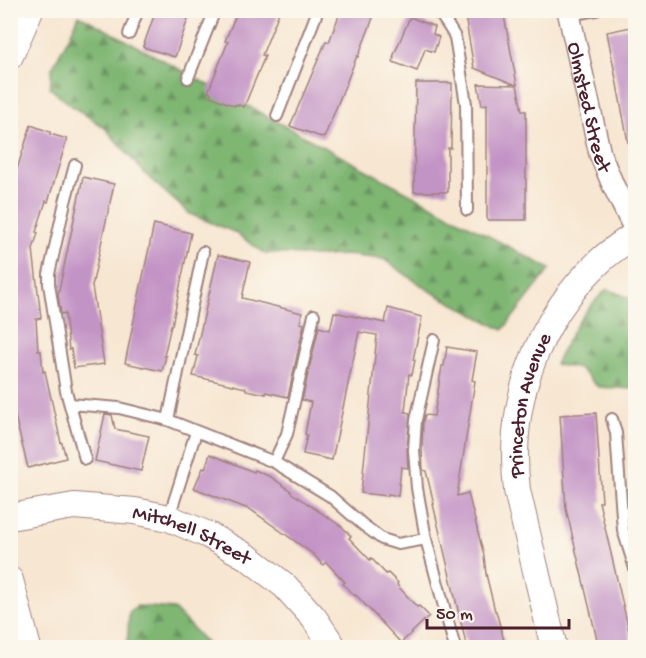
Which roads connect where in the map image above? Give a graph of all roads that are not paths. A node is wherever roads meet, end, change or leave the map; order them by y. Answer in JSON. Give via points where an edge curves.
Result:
{"nodes":[{"id":1,"x":30,"y":10,"type":"edge"},
{"id":2,"x":138,"y":10,"type":"edge"},
{"id":3,"x":215,"y":10,"type":"edge"},
{"id":4,"x":318,"y":10,"type":"edge"},
{"id":5,"x":436,"y":10,"type":"edge"},
{"id":6,"x":596,"y":10,"type":"edge"},
{"id":7,"x":568,"y":13,"type":"edge"},
{"id":8,"x":129,"y":34,"type":"dead end"},
{"id":9,"x":10,"y":56,"type":"edge"},
{"id":10,"x":188,"y":78,"type":"dead end"},
{"id":11,"x":277,"y":116,"type":"dead end"},
{"id":12,"x":75,"y":165,"type":"dead end"},
{"id":13,"x":467,"y":210,"type":"dead end"},
{"id":14,"x":636,"y":233,"type":"edge"},
{"id":15,"x":203,"y":252,"type":"dead end"},
{"id":16,"x":314,"y":315,"type":"dead end"},
{"id":17,"x":434,"y":340,"type":"dead end"},
{"id":18,"x":70,"y":404,"type":"junction"},
{"id":19,"x":612,"y":419,"type":"dead end"},
{"id":20,"x":168,"y":420,"type":"junction"},
{"id":21,"x":196,"y":432,"type":"junction"},
{"id":22,"x":85,"y":459,"type":"dead end"},
{"id":23,"x":274,"y":462,"type":"junction"},
{"id":24,"x":10,"y":517,"type":"edge"},
{"id":25,"x":169,"y":518,"type":"junction"},
{"id":26,"x":426,"y":539,"type":"junction"},
{"id":27,"x":636,"y":572,"type":"edge"},
{"id":28,"x":10,"y":580,"type":"edge"},
{"id":29,"x":28,"y":648,"type":"edge"},
{"id":30,"x":334,"y":648,"type":"edge"},
{"id":31,"x":455,"y":648,"type":"edge"},
{"id":32,"x":554,"y":648,"type":"edge"}],
"edges":[{"from":1,"to":9,"type":"street"},
{"from":2,"to":8,"type":"lane"},
{"from":3,"to":10,"type":"lane"},
{"from":4,"to":11,"type":"lane"},
{"from":5,"to":13,"type":"lane","via":[[455,37],[466,105]]},
{"from":6,"to":7,"type":"lane"},
{"from":7,"to":14,"type":"street","name":"Olmsted Street","via":[[600,154]]},
{"from":12,"to":18,"type":"lane","via":[[49,274]]},
{"from":14,"to":32,"type":"street","name":"Princeton Avenue","via":[[598,262],[565,300],[537,347],[521,395],[515,439],[517,490]]},
{"from":15,"to":20,"type":"lane"},
{"from":16,"to":23,"type":"lane","via":[[287,434]]},
{"from":17,"to":26,"type":"lane","via":[[414,450]]},
{"from":18,"to":20,"type":"lane","via":[[119,408]]},
{"from":18,"to":22,"type":"lane"},
{"from":19,"to":27,"type":"lane","via":[[623,530]]},
{"from":20,"to":21,"type":"lane"},
{"from":21,"to":23,"type":"lane"},
{"from":21,"to":25,"type":"lane"},
{"from":23,"to":26,"type":"lane","via":[[330,496],[382,539],[398,544]]},
{"from":24,"to":25,"type":"street","name":"Mitchell Street","via":[[74,506]]},
{"from":25,"to":30,"type":"street","name":"Mitchell Street","via":[[249,558],[285,586]]},
{"from":26,"to":31,"type":"lane"},
{"from":28,"to":29,"type":"street"}]}
